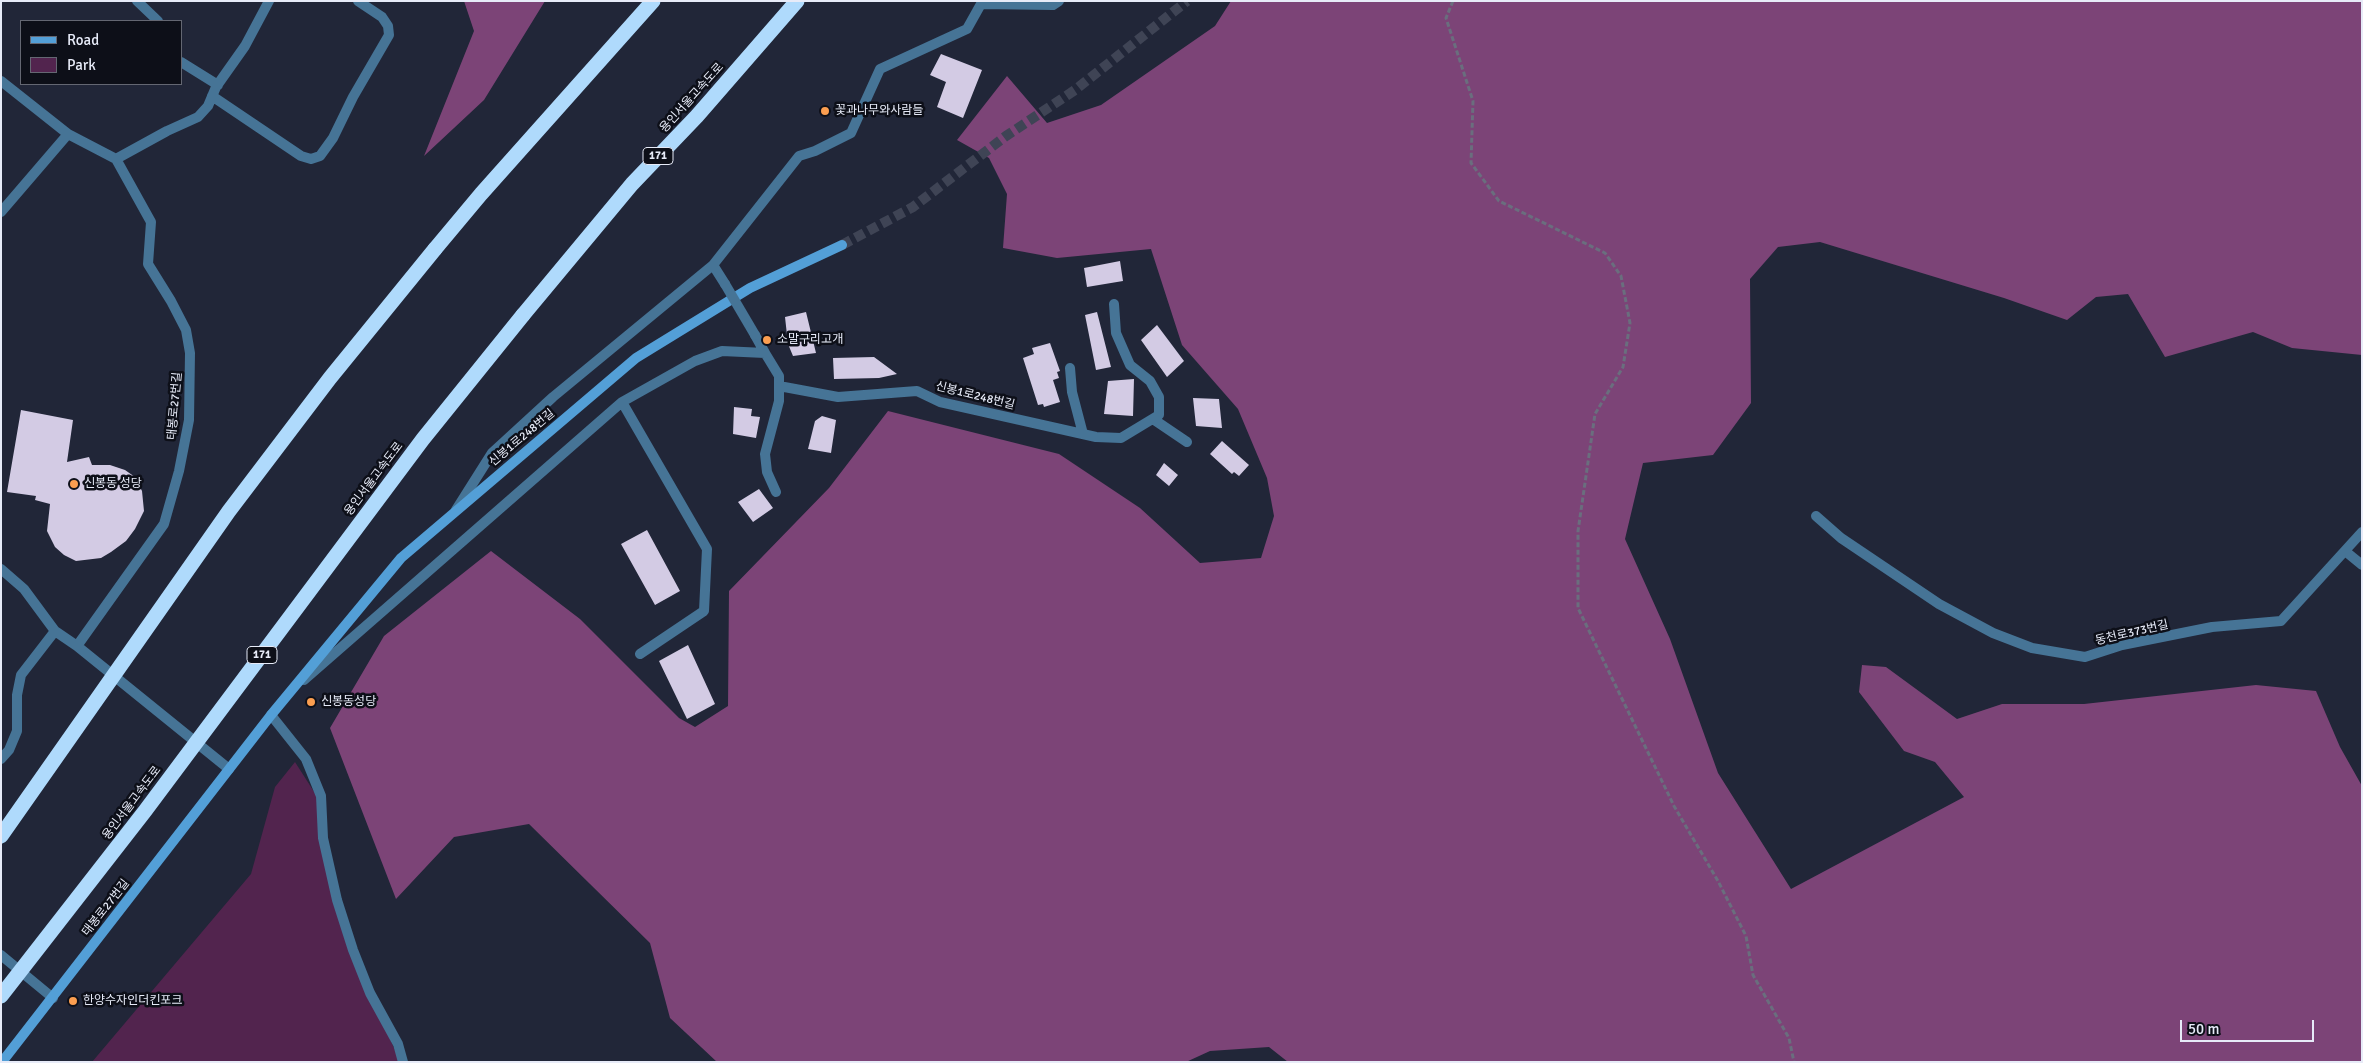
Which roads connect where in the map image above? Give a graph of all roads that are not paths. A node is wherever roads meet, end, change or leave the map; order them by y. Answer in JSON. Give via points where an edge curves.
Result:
{"nodes":[{"id":1,"x":137,"y":1,"type":"edge"},
{"id":2,"x":269,"y":1,"type":"edge"},
{"id":3,"x":358,"y":1,"type":"edge"},
{"id":4,"x":653,"y":1,"type":"edge"},
{"id":5,"x":797,"y":1,"type":"edge"},
{"id":6,"x":1059,"y":1,"type":"edge"},
{"id":7,"x":981,"y":2,"type":"edge"},
{"id":8,"x":157,"y":20,"type":"edge"},
{"id":9,"x":182,"y":63,"type":"edge"},
{"id":10,"x":1,"y":81,"type":"edge"},
{"id":11,"x":218,"y":85,"type":"junction"},
{"id":12,"x":212,"y":96,"type":"junction"},
{"id":13,"x":68,"y":134,"type":"junction"},
{"id":14,"x":116,"y":159,"type":"junction"},
{"id":15,"x":1,"y":212,"type":"edge"},
{"id":16,"x":842,"y":245,"type":"tunnel mouth"},
{"id":17,"x":713,"y":265,"type":"junction"},
{"id":18,"x":1114,"y":304,"type":"dead end"},
{"id":19,"x":765,"y":353,"type":"junction"},
{"id":20,"x":1070,"y":368,"type":"dead end"},
{"id":21,"x":779,"y":386,"type":"junction"},
{"id":22,"x":622,"y":402,"type":"junction"},
{"id":23,"x":1156,"y":417,"type":"junction"},
{"id":24,"x":1084,"y":434,"type":"junction"},
{"id":25,"x":1187,"y":442,"type":"dead end"},
{"id":26,"x":776,"y":492,"type":"dead end"},
{"id":27,"x":455,"y":512,"type":"junction"},
{"id":28,"x":1816,"y":516,"type":"dead end"},
{"id":29,"x":2362,"y":532,"type":"edge"},
{"id":30,"x":2344,"y":551,"type":"junction"},
{"id":31,"x":2362,"y":565,"type":"edge"},
{"id":32,"x":1,"y":568,"type":"edge"},
{"id":33,"x":55,"y":631,"type":"junction"},
{"id":34,"x":77,"y":646,"type":"junction"},
{"id":35,"x":640,"y":654,"type":"dead end"},
{"id":36,"x":288,"y":694,"type":"junction"},
{"id":37,"x":271,"y":715,"type":"junction"},
{"id":38,"x":1,"y":759,"type":"edge"},
{"id":39,"x":229,"y":769,"type":"junction"},
{"id":40,"x":1,"y":836,"type":"edge"},
{"id":41,"x":1,"y":955,"type":"edge"},
{"id":42,"x":1,"y":996,"type":"edge"},
{"id":43,"x":53,"y":998,"type":"junction"},
{"id":44,"x":2,"y":1062,"type":"edge"},
{"id":45,"x":403,"y":1062,"type":"edge"}],
"edges":[{"from":1,"to":8,"type":"street"},
{"from":2,"to":11,"type":"street","via":[[245,46]]},
{"from":3,"to":12,"type":"street","via":[[382,17],[388,26],[389,36],[334,138],[320,156],[311,159],[301,156]]},
{"from":4,"to":40,"type":"highway","bridge":true,"via":[[481,194],[330,378],[228,511]]},
{"from":5,"to":42,"type":"highway","name":"용인서울고속도로","number":"171","bridge":true,"via":[[697,116],[632,184],[423,439],[145,811]]},
{"from":6,"to":7,"type":"street","via":[[1053,5]]},
{"from":7,"to":17,"type":"street","via":[[967,29],[880,69],[851,133],[799,156]]},
{"from":9,"to":11,"type":"street"},
{"from":10,"to":13,"type":"street"},
{"from":11,"to":12,"type":"street"},
{"from":12,"to":14,"type":"street","via":[[198,117]]},
{"from":13,"to":14,"type":"street"},
{"from":13,"to":15,"type":"street"},
{"from":14,"to":34,"type":"street","name":"태봉로27번길","via":[[151,222],[148,264],[186,330],[190,352],[189,420],[164,524]]},
{"from":16,"to":27,"type":"street","name":"신봉1로248번길","via":[[750,288],[636,358]]},
{"from":17,"to":19,"type":"street","bridge":true},
{"from":17,"to":27,"type":"street","via":[[553,397],[492,453]]},
{"from":18,"to":23,"type":"street","via":[[1116,333],[1130,364],[1150,381],[1158,397]]},
{"from":19,"to":21,"type":"street","via":[[779,376]]},
{"from":19,"to":22,"type":"street","via":[[722,351],[713,354]]},
{"from":20,"to":24,"type":"street","via":[[1072,392]]},
{"from":21,"to":24,"type":"street","name":"신봉1로248번길","via":[[838,397],[917,390],[940,402]]},
{"from":21,"to":26,"type":"street","via":[[779,401],[765,454],[766,472]]},
{"from":22,"to":35,"type":"street","via":[[708,549],[704,611]]},
{"from":22,"to":36,"type":"street"},
{"from":23,"to":24,"type":"street","name":"신봉1로248번길","via":[[1121,438]]},
{"from":23,"to":25,"type":"street"},
{"from":27,"to":36,"type":"street","name":"신봉1로248번길","via":[[401,558]]},
{"from":28,"to":30,"type":"street","name":"동천로373번길","via":[[1842,538],[1939,604],[1993,634],[2032,648],[2085,657],[2122,645],[2212,627],[2281,621]]},
{"from":29,"to":30,"type":"street","name":"동천로373번길"},
{"from":30,"to":31,"type":"street"},
{"from":32,"to":33,"type":"street","via":[[24,589]]},
{"from":33,"to":34,"type":"street"},
{"from":33,"to":38,"type":"street","via":[[21,675],[17,695],[17,731]]},
{"from":34,"to":39,"type":"street"},
{"from":36,"to":37,"type":"street","name":"신봉1로248번길"},
{"from":37,"to":39,"type":"street","name":"태봉로27번길"},
{"from":37,"to":45,"type":"street","via":[[306,759],[321,796],[322,838],[352,950],[370,993],[398,1044]]},
{"from":39,"to":43,"type":"street","name":"태봉로27번길"},
{"from":41,"to":43,"type":"street"},
{"from":43,"to":44,"type":"street","name":"태봉로27번길"}]}
